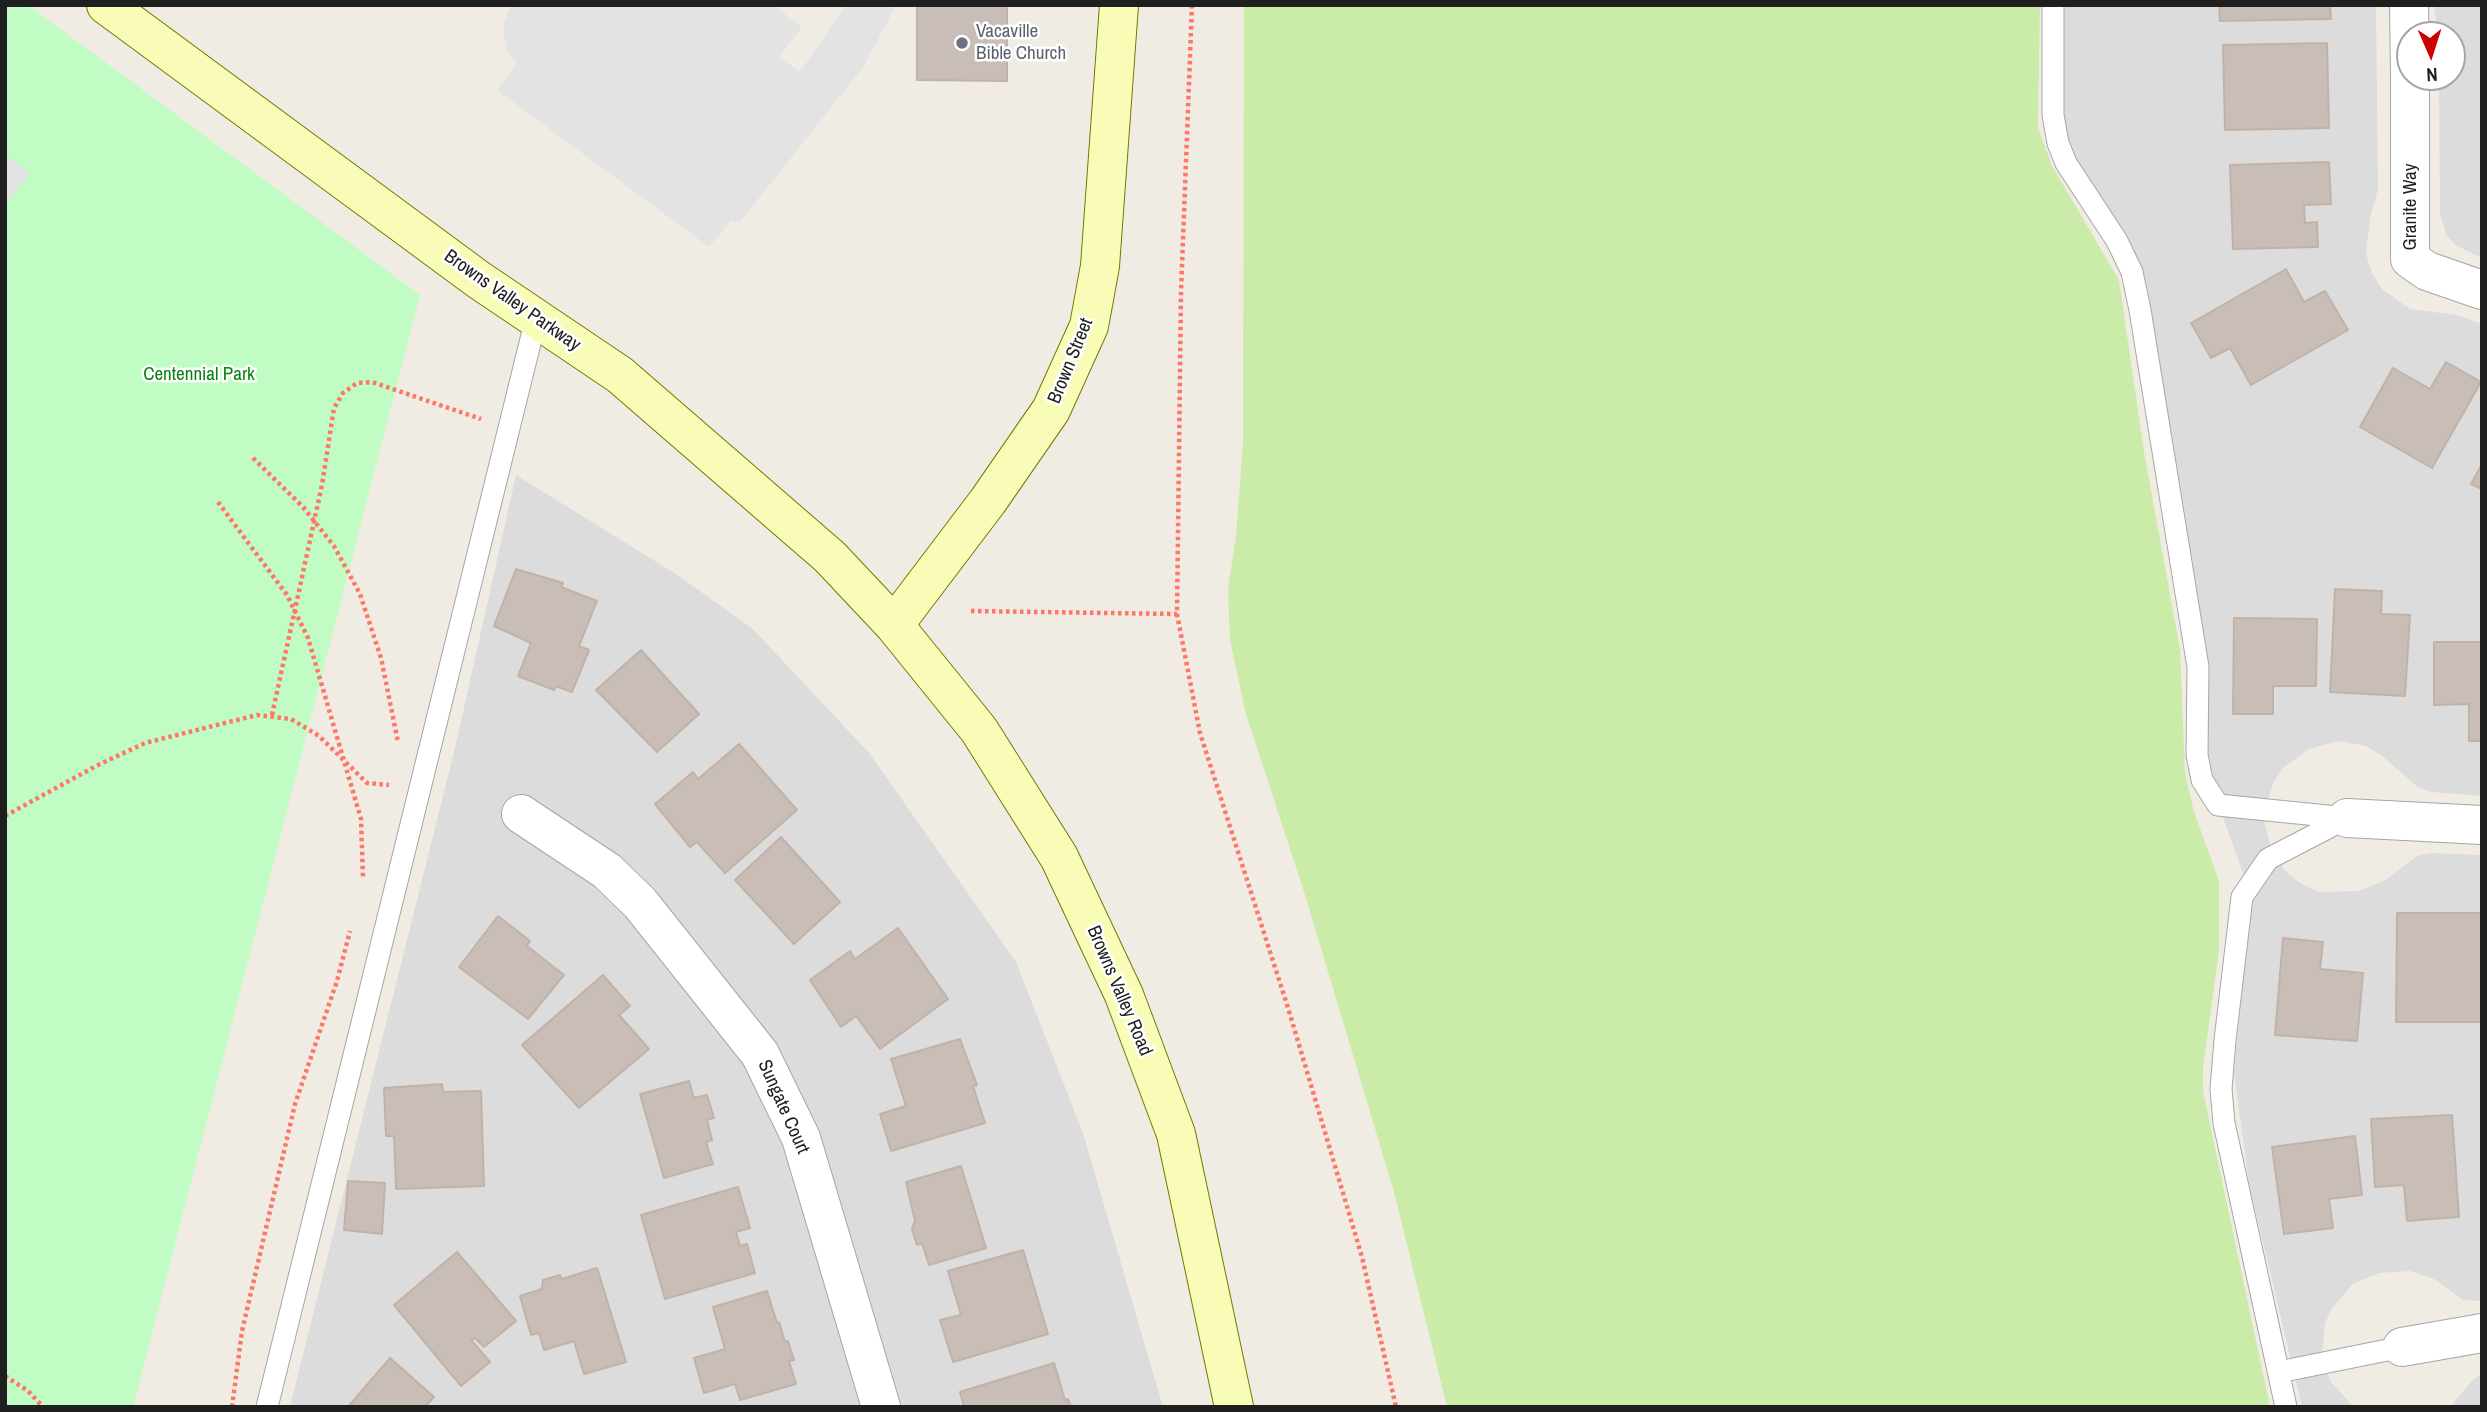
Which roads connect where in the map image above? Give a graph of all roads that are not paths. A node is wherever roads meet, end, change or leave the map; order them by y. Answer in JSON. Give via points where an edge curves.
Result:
{"nodes":[{"id":1,"x":106,"y":5,"type":"edge"},
{"id":2,"x":1119,"y":5,"type":"edge"},
{"id":3,"x":2053,"y":5,"type":"edge"},
{"id":4,"x":2410,"y":91,"type":"edge"},
{"id":5,"x":2482,"y":289,"type":"edge"},
{"id":6,"x":536,"y":319,"type":"junction"},
{"id":7,"x":894,"y":625,"type":"junction"},
{"id":8,"x":521,"y":814,"type":"dead end"},
{"id":9,"x":2347,"y":818,"type":"junction"},
{"id":10,"x":2482,"y":825,"type":"edge"},
{"id":11,"x":2482,"y":1333,"type":"edge"},
{"id":12,"x":2402,"y":1347,"type":"joint"},
{"id":13,"x":2279,"y":1372,"type":"junction"},
{"id":14,"x":267,"y":1407,"type":"edge"},
{"id":15,"x":881,"y":1407,"type":"edge"},
{"id":16,"x":1234,"y":1407,"type":"edge"},
{"id":17,"x":2287,"y":1407,"type":"edge"}],
"edges":[{"from":1,"to":6,"type":"main road","name":"Browns Valley Parkway"},
{"from":2,"to":7,"type":"main road","name":"Brown Street","via":[[1100,265],[1089,326],[1051,411]]},
{"from":3,"to":9,"type":"lane","via":[[2053,115],[2058,143],[2117,241],[2132,272],[2140,310],[2198,667],[2197,755],[2202,780],[2218,805]]},
{"from":4,"to":5,"type":"street","name":"Granite Way","via":[[2410,258],[2427,271]]},
{"from":6,"to":7,"type":"main road","name":"Browns Valley Parkway","via":[[620,375],[830,556]]},
{"from":6,"to":14,"type":"lane","via":[[413,782]]},
{"from":7,"to":16,"type":"main road","name":"Browns Valley Road","via":[[979,730],[1059,857],[1124,995],[1176,1134]]},
{"from":8,"to":15,"type":"street","name":"Sungate Court","via":[[607,871],[632,895],[760,1054],[801,1138]]},
{"from":9,"to":10,"type":"street"},
{"from":9,"to":13,"type":"lane","via":[[2268,859],[2242,897],[2225,1041],[2223,1112]]},
{"from":11,"to":12,"type":"street"},
{"from":12,"to":13,"type":"lane"},
{"from":13,"to":17,"type":"lane"}]}
